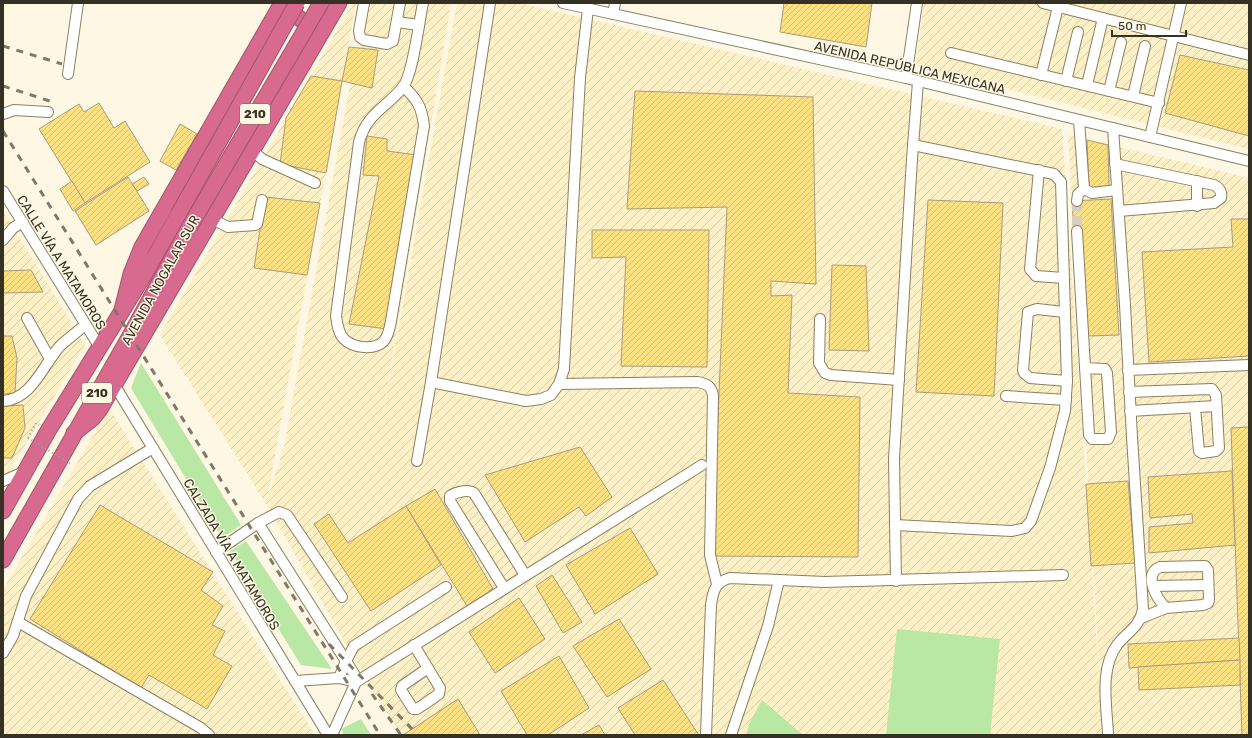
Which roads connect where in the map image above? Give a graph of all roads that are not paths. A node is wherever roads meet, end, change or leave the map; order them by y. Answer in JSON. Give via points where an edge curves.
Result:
{"nodes":[{"id":1,"x":78,"y":3,"type":"edge"},
{"id":2,"x":282,"y":3,"type":"edge"},
{"id":3,"x":298,"y":3,"type":"edge"},
{"id":4,"x":321,"y":3,"type":"edge"},
{"id":5,"x":339,"y":3,"type":"edge"},
{"id":6,"x":364,"y":3,"type":"edge"},
{"id":7,"x":400,"y":3,"type":"edge"},
{"id":8,"x":423,"y":3,"type":"edge"},
{"id":9,"x":490,"y":3,"type":"edge"},
{"id":10,"x":563,"y":3,"type":"edge"},
{"id":11,"x":616,"y":3,"type":"edge"},
{"id":12,"x":917,"y":3,"type":"edge"},
{"id":13,"x":1043,"y":3,"type":"edge"},
{"id":14,"x":1181,"y":3,"type":"edge"},
{"id":15,"x":1058,"y":7,"type":"junction"},
{"id":16,"x":588,"y":8,"type":"junction"},
{"id":17,"x":613,"y":14,"type":"junction"},
{"id":18,"x":273,"y":18,"type":"junction"},
{"id":19,"x":1104,"y":18,"type":"junction"},
{"id":20,"x":397,"y":22,"type":"junction"},
{"id":21,"x":419,"y":25,"type":"junction"},
{"id":22,"x":1078,"y":32,"type":"dead end"},
{"id":23,"x":1174,"y":35,"type":"junction"},
{"id":24,"x":1121,"y":42,"type":"dead end"},
{"id":25,"x":1145,"y":46,"type":"dead end"},
{"id":26,"x":312,"y":48,"type":"junction"},
{"id":27,"x":1248,"y":52,"type":"edge"},
{"id":28,"x":951,"y":53,"type":"dead end"},
{"id":29,"x":68,"y":74,"type":"dead end"},
{"id":30,"x":1041,"y":75,"type":"junction"},
{"id":31,"x":906,"y":78,"type":"junction"},
{"id":32,"x":1066,"y":81,"type":"junction"},
{"id":33,"x":918,"y":82,"type":"junction"},
{"id":34,"x":1087,"y":85,"type":"junction"},
{"id":35,"x":403,"y":86,"type":"junction"},
{"id":36,"x":1109,"y":91,"type":"junction"},
{"id":37,"x":1133,"y":96,"type":"junction"},
{"id":38,"x":1159,"y":102,"type":"junction"},
{"id":39,"x":48,"y":112,"type":"dead end"},
{"id":40,"x":3,"y":114,"type":"edge"},
{"id":41,"x":1079,"y":120,"type":"junction"},
{"id":42,"x":1113,"y":128,"type":"junction"},
{"id":43,"x":1150,"y":137,"type":"junction"},
{"id":44,"x":913,"y":145,"type":"junction"},
{"id":45,"x":252,"y":150,"type":"junction"},
{"id":46,"x":1249,"y":161,"type":"edge"},
{"id":47,"x":1115,"y":164,"type":"junction"},
{"id":48,"x":1039,"y":170,"type":"junction"},
{"id":49,"x":1197,"y":181,"type":"junction"},
{"id":50,"x":315,"y":183,"type":"dead end"},
{"id":51,"x":1084,"y":189,"type":"junction"},
{"id":52,"x":1117,"y":190,"type":"junction"},
{"id":53,"x":3,"y":191,"type":"edge"},
{"id":54,"x":262,"y":200,"type":"dead end"},
{"id":55,"x":1077,"y":201,"type":"tunnel mouth"},
{"id":56,"x":1197,"y":206,"type":"junction"},
{"id":57,"x":1119,"y":211,"type":"junction"},
{"id":58,"x":212,"y":219,"type":"junction"},
{"id":59,"x":23,"y":222,"type":"junction"},
{"id":60,"x":1077,"y":231,"type":"tunnel mouth"},
{"id":61,"x":3,"y":240,"type":"edge"},
{"id":62,"x":1064,"y":278,"type":"junction"},
{"id":63,"x":122,"y":310,"type":"junction"},
{"id":64,"x":1064,"y":312,"type":"junction"},
{"id":65,"x":27,"y":318,"type":"dead end"},
{"id":66,"x":820,"y":319,"type":"dead end"},
{"id":67,"x":85,"y":325,"type":"junction"},
{"id":68,"x":99,"y":346,"type":"junction"},
{"id":69,"x":50,"y":359,"type":"junction"},
{"id":70,"x":1249,"y":365,"type":"edge"},
{"id":71,"x":1085,"y":368,"type":"junction"},
{"id":72,"x":1128,"y":370,"type":"junction"},
{"id":73,"x":899,"y":380,"type":"junction"},
{"id":74,"x":1067,"y":381,"type":"junction"},
{"id":75,"x":430,"y":382,"type":"junction"},
{"id":76,"x":559,"y":384,"type":"junction"},
{"id":77,"x":115,"y":386,"type":"junction"},
{"id":78,"x":1130,"y":392,"type":"junction"},
{"id":79,"x":1006,"y":396,"type":"dead end"},
{"id":80,"x":1066,"y":400,"type":"junction"},
{"id":81,"x":3,"y":401,"type":"edge"},
{"id":82,"x":1216,"y":406,"type":"junction"},
{"id":83,"x":1195,"y":408,"type":"junction"},
{"id":84,"x":1130,"y":411,"type":"junction"},
{"id":85,"x":74,"y":433,"type":"junction"},
{"id":86,"x":153,"y":448,"type":"junction"},
{"id":87,"x":417,"y":461,"type":"dead end"},
{"id":88,"x":702,"y":465,"type":"dead end"},
{"id":89,"x":26,"y":471,"type":"junction"},
{"id":90,"x":3,"y":480,"type":"edge"},
{"id":91,"x":3,"y":511,"type":"edge"},
{"id":92,"x":258,"y":523,"type":"junction"},
{"id":93,"x":895,"y":526,"type":"junction"},
{"id":94,"x":216,"y":552,"type":"junction"},
{"id":95,"x":3,"y":560,"type":"edge"},
{"id":96,"x":525,"y":575,"type":"junction"},
{"id":97,"x":1063,"y":575,"type":"dead end"},
{"id":98,"x":779,"y":580,"type":"junction"},
{"id":99,"x":896,"y":580,"type":"junction"},
{"id":100,"x":717,"y":584,"type":"junction"},
{"id":101,"x":1208,"y":585,"type":"junction"},
{"id":102,"x":1153,"y":586,"type":"junction"},
{"id":103,"x":446,"y":587,"type":"dead end"},
{"id":104,"x":504,"y":588,"type":"junction"},
{"id":105,"x":342,"y":597,"type":"dead end"},
{"id":106,"x":1166,"y":608,"type":"junction"},
{"id":107,"x":1141,"y":618,"type":"junction"},
{"id":108,"x":18,"y":622,"type":"junction"},
{"id":109,"x":414,"y":645,"type":"junction"},
{"id":110,"x":3,"y":653,"type":"edge"},
{"id":111,"x":346,"y":661,"type":"junction"},
{"id":112,"x":428,"y":668,"type":"dead end"},
{"id":113,"x":339,"y":678,"type":"junction"},
{"id":114,"x":295,"y":681,"type":"junction"},
{"id":115,"x":357,"y":681,"type":"junction"},
{"id":116,"x":209,"y":735,"type":"edge"},
{"id":117,"x":328,"y":735,"type":"edge"},
{"id":118,"x":332,"y":735,"type":"edge"},
{"id":119,"x":706,"y":735,"type":"edge"},
{"id":120,"x":731,"y":735,"type":"edge"},
{"id":121,"x":1108,"y":735,"type":"edge"}],
"edges":[{"from":1,"to":29,"type":"street"},
{"from":2,"to":18,"type":"highway"},
{"from":3,"to":63,"type":"highway","name":"AVENIDA NOGALAR SUR","number":"210","bridge":true},
{"from":4,"to":85,"type":"highway","name":"AVENIDA NOGALAR SUR","number":"210","bridge":true,"via":[[190,226]]},
{"from":5,"to":26,"type":"highway"},
{"from":6,"to":20,"type":"street","via":[[358,31],[364,40],[392,43]]},
{"from":7,"to":20,"type":"street"},
{"from":8,"to":21,"type":"street"},
{"from":9,"to":75,"type":"street"},
{"from":10,"to":16,"type":"street","name":"AVENIDA REPÚBLICA MEXICANA"},
{"from":11,"to":17,"type":"street"},
{"from":12,"to":31,"type":"street"},
{"from":13,"to":15,"type":"street"},
{"from":14,"to":23,"type":"street"},
{"from":15,"to":19,"type":"street"},
{"from":15,"to":30,"type":"street"},
{"from":16,"to":17,"type":"street","name":"AVENIDA REPÚBLICA MEXICANA"},
{"from":16,"to":76,"type":"street","via":[[580,78],[564,369]]},
{"from":17,"to":31,"type":"street","name":"AVENIDA REPÚBLICA MEXICANA"},
{"from":18,"to":26,"type":"highway","via":[[283,15],[302,19],[310,30]]},
{"from":18,"to":63,"type":"highway","via":[[142,247],[131,274]]},
{"from":19,"to":23,"type":"street"},
{"from":19,"to":34,"type":"street"},
{"from":20,"to":21,"type":"street"},
{"from":21,"to":35,"type":"street","via":[[410,69]]},
{"from":22,"to":32,"type":"street"},
{"from":23,"to":27,"type":"street"},
{"from":23,"to":38,"type":"street"},
{"from":24,"to":36,"type":"street"},
{"from":25,"to":37,"type":"street"},
{"from":26,"to":45,"type":"highway"},
{"from":28,"to":30,"type":"street"},
{"from":30,"to":32,"type":"street"},
{"from":31,"to":33,"type":"street","name":"AVENIDA REPÚBLICA MEXICANA"},
{"from":32,"to":34,"type":"street"},
{"from":33,"to":41,"type":"street","name":"AVENIDA REPÚBLICA MEXICANA"},
{"from":33,"to":44,"type":"street"},
{"from":34,"to":36,"type":"street"},
{"from":35,"to":35,"type":"street","via":[[369,120],[359,142],[336,316],[337,328],[343,338],[359,346],[377,346],[385,340],[391,321],[424,126],[420,104]]},
{"from":36,"to":37,"type":"street"},
{"from":37,"to":38,"type":"street"},
{"from":38,"to":43,"type":"street"},
{"from":39,"to":40,"type":"street","via":[[14,110]]},
{"from":41,"to":42,"type":"street","name":"AVENIDA REPÚBLICA MEXICANA"},
{"from":41,"to":51,"type":"street"},
{"from":42,"to":43,"type":"street","name":"AVENIDA REPÚBLICA MEXICANA"},
{"from":42,"to":47,"type":"street"},
{"from":43,"to":46,"type":"street","name":"AVENIDA REPÚBLICA MEXICANA"},
{"from":44,"to":48,"type":"street"},
{"from":44,"to":73,"type":"street"},
{"from":45,"to":50,"type":"street","via":[[262,159]]},
{"from":45,"to":58,"type":"highway"},
{"from":47,"to":49,"type":"street"},
{"from":47,"to":52,"type":"street"},
{"from":48,"to":62,"type":"street","via":[[1054,174],[1062,182]]},
{"from":48,"to":62,"type":"street","via":[[1030,269],[1036,276]]},
{"from":49,"to":56,"type":"street"},
{"from":49,"to":56,"type":"street","via":[[1214,185],[1222,194],[1214,203]]},
{"from":51,"to":52,"type":"street","via":[[1092,193]]},
{"from":51,"to":55,"type":"street","via":[[1078,194]]},
{"from":52,"to":57,"type":"street"},
{"from":53,"to":59,"type":"street","name":"CALLE VÍA A MATAMOROS"},
{"from":54,"to":58,"type":"street","via":[[255,225],[228,227]]},
{"from":56,"to":57,"type":"street"},
{"from":57,"to":72,"type":"street"},
{"from":58,"to":77,"type":"highway"},
{"from":59,"to":61,"type":"street","via":[[13,228]]},
{"from":59,"to":67,"type":"street","name":"CALLE VÍA A MATAMOROS"},
{"from":60,"to":71,"type":"street"},
{"from":62,"to":64,"type":"street"},
{"from":63,"to":68,"type":"highway","name":"AVENIDA NOGALAR SUR","number":"210"},
{"from":64,"to":74,"type":"street"},
{"from":64,"to":74,"type":"street","via":[[1036,309],[1028,312],[1023,370],[1030,378]]},
{"from":65,"to":69,"type":"street"},
{"from":66,"to":73,"type":"street","via":[[819,363],[824,373]]},
{"from":67,"to":68,"type":"street","name":"CALLE VÍA A MATAMOROS"},
{"from":67,"to":69,"type":"street"},
{"from":68,"to":89,"type":"highway","name":"AVENIDA NOGALAR SUR","number":"210"},
{"from":69,"to":81,"type":"street","via":[[31,387],[15,398]]},
{"from":70,"to":72,"type":"street"},
{"from":71,"to":71,"type":"street","via":[[1089,435],[1092,439],[1108,440],[1111,432],[1107,373],[1102,368]]},
{"from":72,"to":78,"type":"street"},
{"from":73,"to":93,"type":"street","via":[[894,459]]},
{"from":74,"to":80,"type":"street"},
{"from":75,"to":76,"type":"street","via":[[526,401],[541,400],[551,395]]},
{"from":75,"to":87,"type":"street"},
{"from":76,"to":100,"type":"street","via":[[698,382],[711,387],[713,395],[710,555]]},
{"from":77,"to":85,"type":"highway","via":[[93,418]]},
{"from":77,"to":86,"type":"street","name":"CALZADA VÍA A MATAMOROS"},
{"from":78,"to":82,"type":"street","via":[[1208,388],[1215,392]]},
{"from":78,"to":84,"type":"street"},
{"from":79,"to":80,"type":"street"},
{"from":80,"to":93,"type":"street","via":[[1059,439],[1050,468],[1031,521],[1024,528],[1012,531]]},
{"from":82,"to":83,"type":"street"},
{"from":82,"to":83,"type":"street","via":[[1219,448],[1212,453],[1199,451]]},
{"from":83,"to":84,"type":"street"},
{"from":84,"to":107,"type":"street","via":[[1143,597]]},
{"from":85,"to":95,"type":"highway","name":"AVENIDA NOGALAR SUR","number":"210"},
{"from":86,"to":94,"type":"street","name":"CALZADA VÍA A MATAMOROS"},
{"from":86,"to":108,"type":"street","via":[[90,486],[78,499],[26,596]]},
{"from":88,"to":96,"type":"street"},
{"from":89,"to":90,"type":"street"},
{"from":89,"to":91,"type":"highway","name":"AVENIDA NOGALAR SUR","number":"210"},
{"from":92,"to":94,"type":"street"},
{"from":92,"to":105,"type":"street","via":[[279,512],[287,515]]},
{"from":92,"to":111,"type":"street"},
{"from":93,"to":99,"type":"street"},
{"from":94,"to":114,"type":"street","name":"CALZADA VÍA A MATAMOROS"},
{"from":96,"to":104,"type":"street"},
{"from":96,"to":104,"type":"street","via":[[474,493],[468,491],[453,494],[450,501]]},
{"from":97,"to":99,"type":"street"},
{"from":98,"to":99,"type":"street"},
{"from":98,"to":100,"type":"street","via":[[730,578]]},
{"from":98,"to":120,"type":"street","via":[[768,626]]},
{"from":100,"to":119,"type":"street","via":[[711,605]]},
{"from":101,"to":102,"type":"street"},
{"from":101,"to":102,"type":"street","via":[[1208,570],[1201,566],[1155,569],[1152,574]]},
{"from":101,"to":106,"type":"street","via":[[1208,603]]},
{"from":102,"to":106,"type":"street","via":[[1159,601]]},
{"from":103,"to":111,"type":"street","via":[[354,646]]},
{"from":104,"to":109,"type":"street"},
{"from":106,"to":107,"type":"street"},
{"from":107,"to":121,"type":"street","via":[[1136,627],[1118,644],[1108,665]]},
{"from":108,"to":110,"type":"street"},
{"from":108,"to":116,"type":"street"},
{"from":109,"to":112,"type":"street"},
{"from":109,"to":115,"type":"street"},
{"from":111,"to":113,"type":"street"},
{"from":111,"to":115,"type":"street"},
{"from":113,"to":114,"type":"street"},
{"from":113,"to":115,"type":"street"},
{"from":114,"to":117,"type":"street","name":"CALZADA VÍA A MATAMOROS"},
{"from":115,"to":118,"type":"street"}]}
